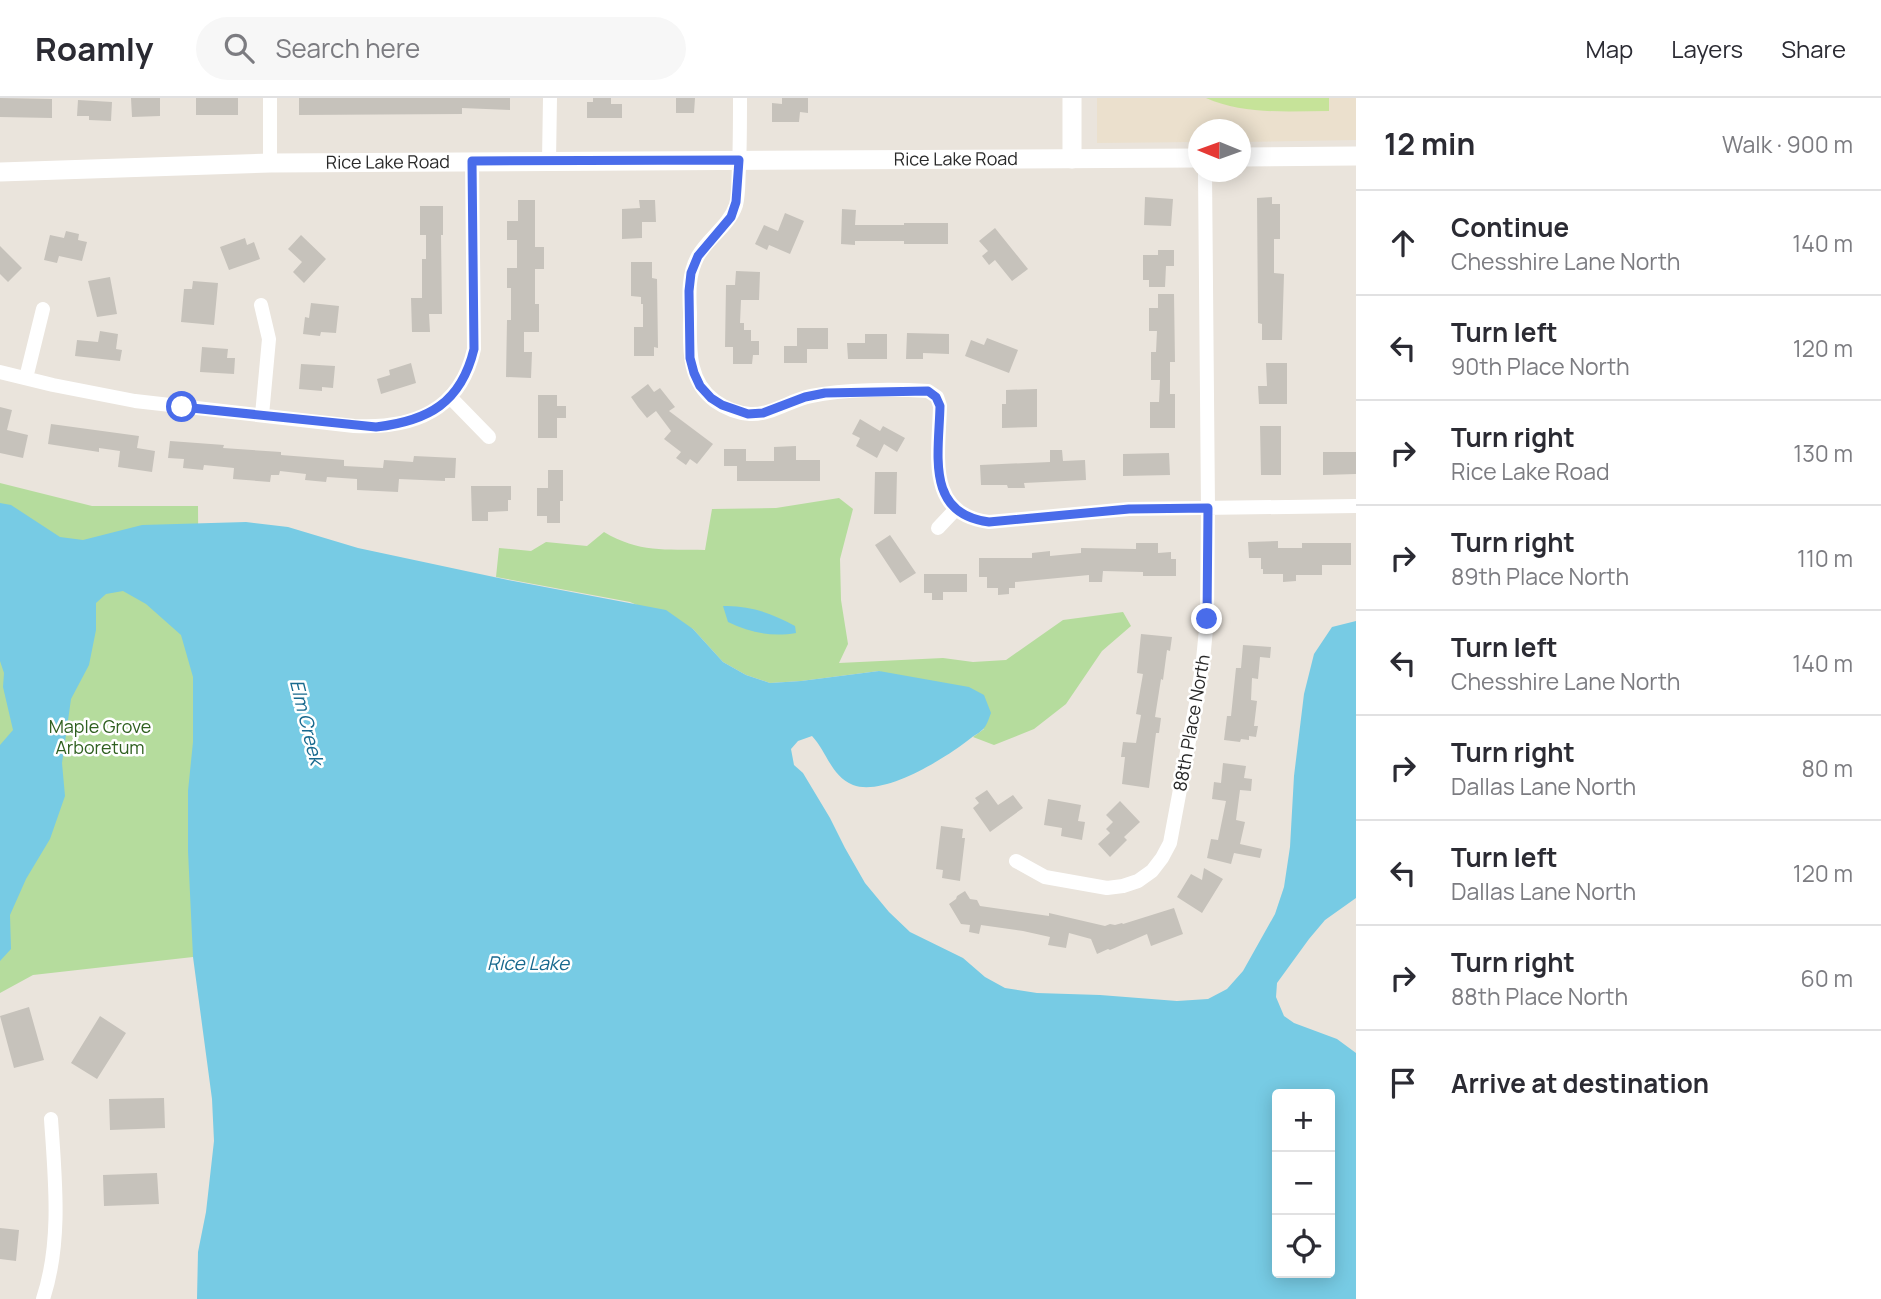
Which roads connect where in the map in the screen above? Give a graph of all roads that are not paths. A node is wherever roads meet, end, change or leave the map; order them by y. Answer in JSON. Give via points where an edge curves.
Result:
{"nodes":[{"id":1,"x":270,"y":98,"type":"edge"},
{"id":2,"x":550,"y":98,"type":"edge"},
{"id":3,"x":740,"y":98,"type":"edge"},
{"id":4,"x":1072,"y":98,"type":"edge"},
{"id":5,"x":1356,"y":156,"type":"edge"},
{"id":6,"x":1188,"y":158,"type":"edge"},
{"id":7,"x":1251,"y":158,"type":"edge"},
{"id":8,"x":1072,"y":159,"type":"junction"},
{"id":9,"x":739,"y":160,"type":"junction"},
{"id":10,"x":472,"y":161,"type":"junction"},
{"id":11,"x":549,"y":161,"type":"junction"},
{"id":12,"x":270,"y":163,"type":"junction"},
{"id":13,"x":0,"y":172,"type":"edge"},
{"id":14,"x":1205,"y":182,"type":"edge"},
{"id":15,"x":261,"y":305,"type":"dead end"},
{"id":16,"x":43,"y":309,"type":"dead end"},
{"id":17,"x":0,"y":372,"type":"edge"},
{"id":18,"x":26,"y":378,"type":"junction"},
{"id":19,"x":450,"y":397,"type":"junction"},
{"id":20,"x":262,"y":415,"type":"junction"},
{"id":21,"x":489,"y":437,"type":"dead end"},
{"id":22,"x":1356,"y":506,"type":"edge"},
{"id":23,"x":1208,"y":508,"type":"junction"},
{"id":24,"x":955,"y":510,"type":"junction"},
{"id":25,"x":939,"y":528,"type":"dead end"},
{"id":26,"x":1016,"y":861,"type":"dead end"},
{"id":27,"x":51,"y":1119,"type":"dead end"},
{"id":28,"x":43,"y":1299,"type":"edge"}],
"edges":[{"from":1,"to":12,"type":"street"},
{"from":2,"to":11,"type":"street"},
{"from":3,"to":9,"type":"street"},
{"from":4,"to":8,"type":"street"},
{"from":5,"to":7,"type":"street"},
{"from":6,"to":8,"type":"street","name":"Rice Lake Road"},
{"from":8,"to":9,"type":"street","name":"Rice Lake Road"},
{"from":9,"to":11,"type":"street","name":"Rice Lake Road"},
{"from":9,"to":24,"type":"street","via":[[731,217],[698,256],[691,273],[690,358],[700,386],[722,405],[748,414],[825,393],[928,391],[940,406],[940,478]]},
{"from":10,"to":11,"type":"street","name":"Rice Lake Road"},
{"from":10,"to":12,"type":"street","name":"Rice Lake Road"},
{"from":10,"to":19,"type":"street","via":[[474,349],[470,367]]},
{"from":12,"to":13,"type":"street","name":"Rice Lake Road"},
{"from":14,"to":23,"type":"street","name":"88th Place North"},
{"from":15,"to":20,"type":"street","via":[[269,339]]},
{"from":16,"to":18,"type":"street"},
{"from":17,"to":18,"type":"street"},
{"from":18,"to":20,"type":"street","via":[[135,401]]},
{"from":19,"to":20,"type":"street","via":[[423,417],[376,427]]},
{"from":19,"to":21,"type":"street"},
{"from":22,"to":23,"type":"street"},
{"from":23,"to":24,"type":"street","via":[[1129,509],[989,522]]},
{"from":23,"to":26,"type":"street","name":"88th Place North","via":[[1203,660],[1174,825],[1162,858],[1138,881],[1107,888],[1045,877]]},
{"from":24,"to":25,"type":"street"},
{"from":27,"to":28,"type":"street","via":[[55,1227]]}]}
